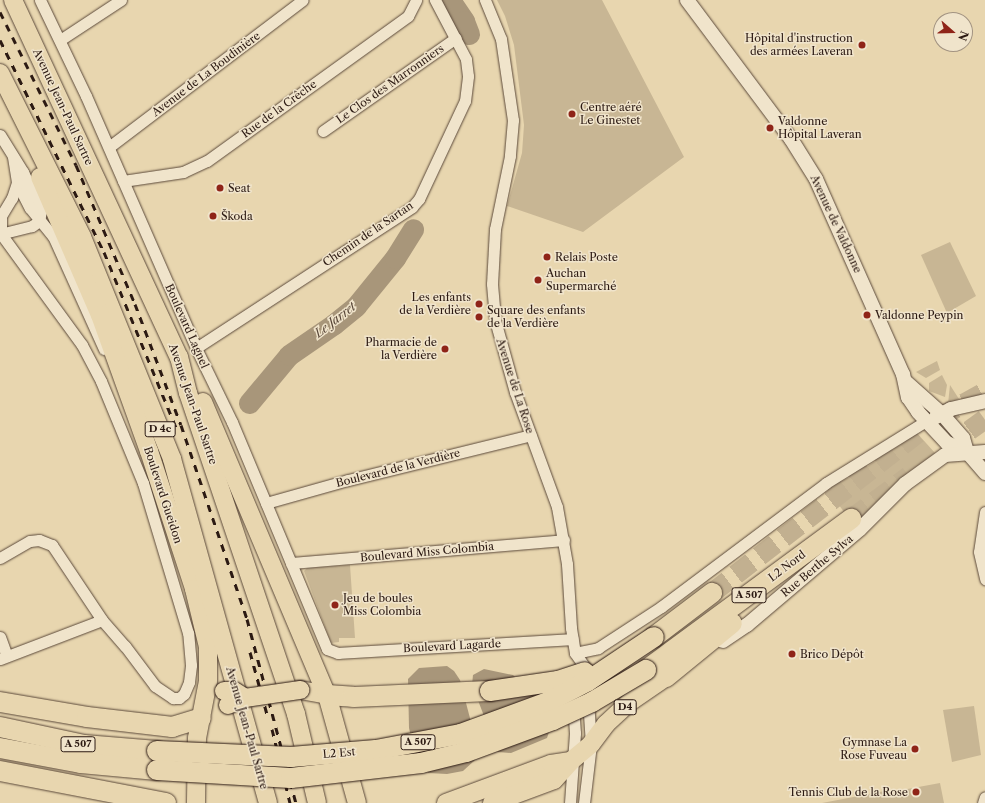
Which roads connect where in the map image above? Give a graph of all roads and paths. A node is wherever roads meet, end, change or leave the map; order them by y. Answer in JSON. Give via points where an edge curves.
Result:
{"nodes":[{"id":1,"x":13,"y":0,"type":"edge"},
{"id":2,"x":24,"y":0,"type":"edge"},
{"id":3,"x":40,"y":0,"type":"edge"},
{"id":4,"x":121,"y":0,"type":"edge"},
{"id":5,"x":302,"y":0,"type":"edge"},
{"id":6,"x":416,"y":0,"type":"edge"},
{"id":7,"x":435,"y":0,"type":"edge"},
{"id":8,"x":485,"y":0,"type":"edge"},
{"id":9,"x":687,"y":0,"type":"edge"},
{"id":10,"x":456,"y":38,"type":"junction"},
{"id":11,"x":60,"y":40,"type":"junction"},
{"id":12,"x":0,"y":73,"type":"edge"},
{"id":13,"x":0,"y":85,"type":"edge"},
{"id":14,"x":323,"y":131,"type":"dead end"},
{"id":15,"x":0,"y":135,"type":"edge"},
{"id":16,"x":109,"y":147,"type":"junction"},
{"id":17,"x":14,"y":157,"type":"junction"},
{"id":18,"x":123,"y":181,"type":"junction"},
{"id":19,"x":17,"y":183,"type":"junction"},
{"id":20,"x":39,"y":221,"type":"junction"},
{"id":21,"x":1,"y":234,"type":"edge"},
{"id":22,"x":133,"y":255,"type":"junction"},
{"id":23,"x":196,"y":348,"type":"junction"},
{"id":24,"x":179,"y":357,"type":"junction"},
{"id":25,"x":906,"y":382,"type":"junction"},
{"id":26,"x":985,"y":401,"type":"edge"},
{"id":27,"x":942,"y":414,"type":"junction"},
{"id":28,"x":926,"y":422,"type":"junction"},
{"id":29,"x":531,"y":435,"type":"junction"},
{"id":30,"x":150,"y":451,"type":"junction"},
{"id":31,"x":967,"y":452,"type":"junction"},
{"id":32,"x":985,"y":452,"type":"edge"},
{"id":33,"x":985,"y":473,"type":"edge"},
{"id":34,"x":266,"y":503,"type":"junction"},
{"id":35,"x":985,"y":512,"type":"edge"},
{"id":36,"x":564,"y":540,"type":"junction"},
{"id":37,"x":0,"y":558,"type":"edge"},
{"id":38,"x":291,"y":563,"type":"junction"},
{"id":39,"x":985,"y":579,"type":"edge"},
{"id":40,"x":712,"y":592,"type":"tunnel mouth"},
{"id":41,"x":102,"y":620,"type":"junction"},
{"id":42,"x":0,"y":637,"type":"edge"},
{"id":43,"x":654,"y":637,"type":"junction"},
{"id":44,"x":573,"y":639,"type":"junction"},
{"id":45,"x":332,"y":652,"type":"joint"},
{"id":46,"x":575,"y":653,"type":"junction"},
{"id":47,"x":4,"y":657,"type":"edge"},
{"id":48,"x":646,"y":670,"type":"joint"},
{"id":49,"x":666,"y":677,"type":"junction"},
{"id":50,"x":327,"y":695,"type":"junction"},
{"id":51,"x":0,"y":702,"type":"edge"},
{"id":52,"x":201,"y":718,"type":"junction"},
{"id":53,"x":0,"y":727,"type":"edge"},
{"id":54,"x":592,"y":744,"type":"junction"},
{"id":55,"x":0,"y":748,"type":"edge"},
{"id":56,"x":157,"y":761,"type":"junction"},
{"id":57,"x":571,"y":761,"type":"junction"},
{"id":58,"x":0,"y":771,"type":"edge"},
{"id":59,"x":985,"y":797,"type":"edge"},
{"id":60,"x":359,"y":800,"type":"edge"},
{"id":61,"x":166,"y":803,"type":"edge"},
{"id":62,"x":196,"y":803,"type":"edge"},
{"id":63,"x":268,"y":803,"type":"edge"},
{"id":64,"x":317,"y":803,"type":"edge"},
{"id":65,"x":446,"y":803,"type":"edge"},
{"id":66,"x":492,"y":803,"type":"edge"},
{"id":67,"x":570,"y":803,"type":"edge"},
{"id":68,"x":584,"y":803,"type":"edge"},
{"id":69,"x":983,"y":803,"type":"edge"}],
"edges":[{"from":1,"to":22,"type":"main road","name":"Avenue Jean-Paul Sartre"},
{"from":2,"to":22,"type":"main road"},
{"from":3,"to":11,"type":"street","name":"Boulevard Lagnel"},
{"from":4,"to":11,"type":"street"},
{"from":5,"to":16,"type":"street","name":"Avenue de La Boudinière"},
{"from":6,"to":18,"type":"street","name":"Rue de la Crêche","via":[[408,16],[207,161],[183,172]]},
{"from":7,"to":10,"type":"street","name":"Chemin de la Sartan"},
{"from":8,"to":29,"type":"street","name":"Avenue de La Rose","via":[[502,39],[513,120],[510,156],[495,229],[492,284],[495,320],[501,348]]},
{"from":9,"to":25,"type":"street","name":"Avenue de Valdonne","via":[[790,139],[816,179]]},
{"from":10,"to":14,"type":"street","name":"Le Clos des Marronniers"},
{"from":10,"to":23,"type":"street","name":"Chemin de la Sartan","via":[[466,59],[468,76],[465,101],[419,199],[412,207]]},
{"from":11,"to":16,"type":"street","name":"Boulevard Lagnel"},
{"from":12,"to":63,"type":"main road","name":"Avenue Jean-Paul Sartre","number":"D 4c","via":[[82,236],[172,459]]},
{"from":13,"to":30,"type":"main road","via":[[100,315]]},
{"from":15,"to":17,"type":"street","name":"Boulevard Gueidon"},
{"from":16,"to":18,"type":"street","name":"Boulevard Lagnel"},
{"from":17,"to":19,"type":"street","name":"Boulevard Gueidon"},
{"from":17,"to":20,"type":"street","name":"Boulevard Gueidon","via":[[39,203]]},
{"from":18,"to":23,"type":"street","name":"Boulevard Lagnel"},
{"from":19,"to":20,"type":"street","name":"Boulevard Gueidon"},
{"from":19,"to":21,"type":"street","name":"Boulevard Gueidon","via":[[2,216]]},
{"from":20,"to":21,"type":"street","via":[[32,226]]},
{"from":20,"to":30,"type":"street","name":"Boulevard Gueidon","via":[[53,236]]},
{"from":21,"to":41,"type":"street","name":"Boulevard Gueidon","via":[[82,345],[101,381],[143,483],[188,634],[189,682],[184,694],[179,698],[173,698],[155,686]]},
{"from":22,"to":24,"type":"main road","name":"Avenue Jean-Paul Sartre"},
{"from":23,"to":34,"type":"street","name":"Boulevard Lagnel","via":[[232,422]]},
{"from":24,"to":50,"type":"main road","via":[[220,440]]},
{"from":24,"to":64,"type":"main road","name":"Avenue Jean-Paul Sartre","via":[[188,393],[296,714]]},
{"from":25,"to":27,"type":"street","name":"Avenue de Valdonne"},
{"from":25,"to":28,"type":"street","name":"Avenue de Valdonne","via":[[908,396]]},
{"from":26,"to":27,"type":"street","via":[[951,409]]},
{"from":27,"to":28,"type":"street"},
{"from":27,"to":31,"type":"street","name":"Avenue de Valdonne","via":[[963,438]]},
{"from":28,"to":31,"type":"street","name":"Avenue de Valdonne","via":[[947,443]]},
{"from":28,"to":46,"type":"street","via":[[826,483],[661,607],[598,648]]},
{"from":29,"to":34,"type":"street","name":"Boulevard de la Verdière"},
{"from":29,"to":36,"type":"street","name":"Avenue de La Rose","via":[[557,507]]},
{"from":30,"to":52,"type":"main road","name":"Boulevard Gueidon","via":[[194,589],[208,647],[208,681]]},
{"from":31,"to":32,"type":"street","number":"D4"},
{"from":31,"to":33,"type":"street"},
{"from":31,"to":49,"type":"street","name":"Rue Berthe Sylva","number":"D4","via":[[945,455],[905,484],[860,530],[747,625]]},
{"from":34,"to":38,"type":"street","name":"Boulevard Lagnel"},
{"from":35,"to":39,"type":"street","via":[[979,552]]},
{"from":36,"to":38,"type":"street","name":"Boulevard Miss Colombia"},
{"from":36,"to":44,"type":"street","name":"Avenue de La Rose"},
{"from":37,"to":41,"type":"street","via":[[30,542],[46,541],[58,552]]},
{"from":38,"to":45,"type":"street","name":"Boulevard Lagnel","via":[[322,643]]},
{"from":40,"to":43,"type":"highway","number":"A 507"},
{"from":41,"to":47,"type":"street"},
{"from":42,"to":47,"type":"street"},
{"from":43,"to":50,"type":"highway","bridge":true,"via":[[590,669],[558,681],[490,691],[361,697]]},
{"from":43,"to":56,"type":"highway","name":"L2 Est","number":"A 507","bridge":true,"via":[[588,682],[548,702],[461,734],[376,750],[291,757]]},
{"from":44,"to":45,"type":"street","name":"Boulevard Lagarde"},
{"from":44,"to":46,"type":"street","name":"Avenue de La Rose"},
{"from":46,"to":54,"type":"street","via":[[586,669]]},
{"from":46,"to":57,"type":"street","via":[[570,670],[575,733]]},
{"from":48,"to":49,"type":"highway","name":"L2 Nord","number":"A 507","via":[[851,519],[836,537]]},
{"from":48,"to":56,"type":"highway","name":"L2 Est","number":"A 507","bridge":true,"via":[[592,702],[553,720],[466,752],[421,763],[291,778]]},
{"from":49,"to":54,"type":"main road","name":"Rue Berthe Sylva","number":"D4","via":[[606,724]]},
{"from":50,"to":52,"type":"main road","bridge":true,"via":[[300,690],[232,698]]},
{"from":50,"to":60,"type":"main road"},
{"from":51,"to":52,"type":"highway","via":[[87,717],[172,727]]},
{"from":52,"to":62,"type":"main road","name":"Boulevard Gueidon","via":[[197,738]]},
{"from":53,"to":56,"type":"highway","name":"L2 Est","number":"A 507"},
{"from":54,"to":57,"type":"main road","number":"D4"},
{"from":54,"to":68,"type":"street"},
{"from":55,"to":56,"type":"highway","name":"L2 Est","number":"A 507","via":[[81,763]]},
{"from":57,"to":65,"type":"main road","via":[[551,764]]},
{"from":57,"to":66,"type":"main road","via":[[554,780]]},
{"from":57,"to":67,"type":"street"},
{"from":58,"to":61,"type":"highway"},
{"from":59,"to":69,"type":"street"}]}
